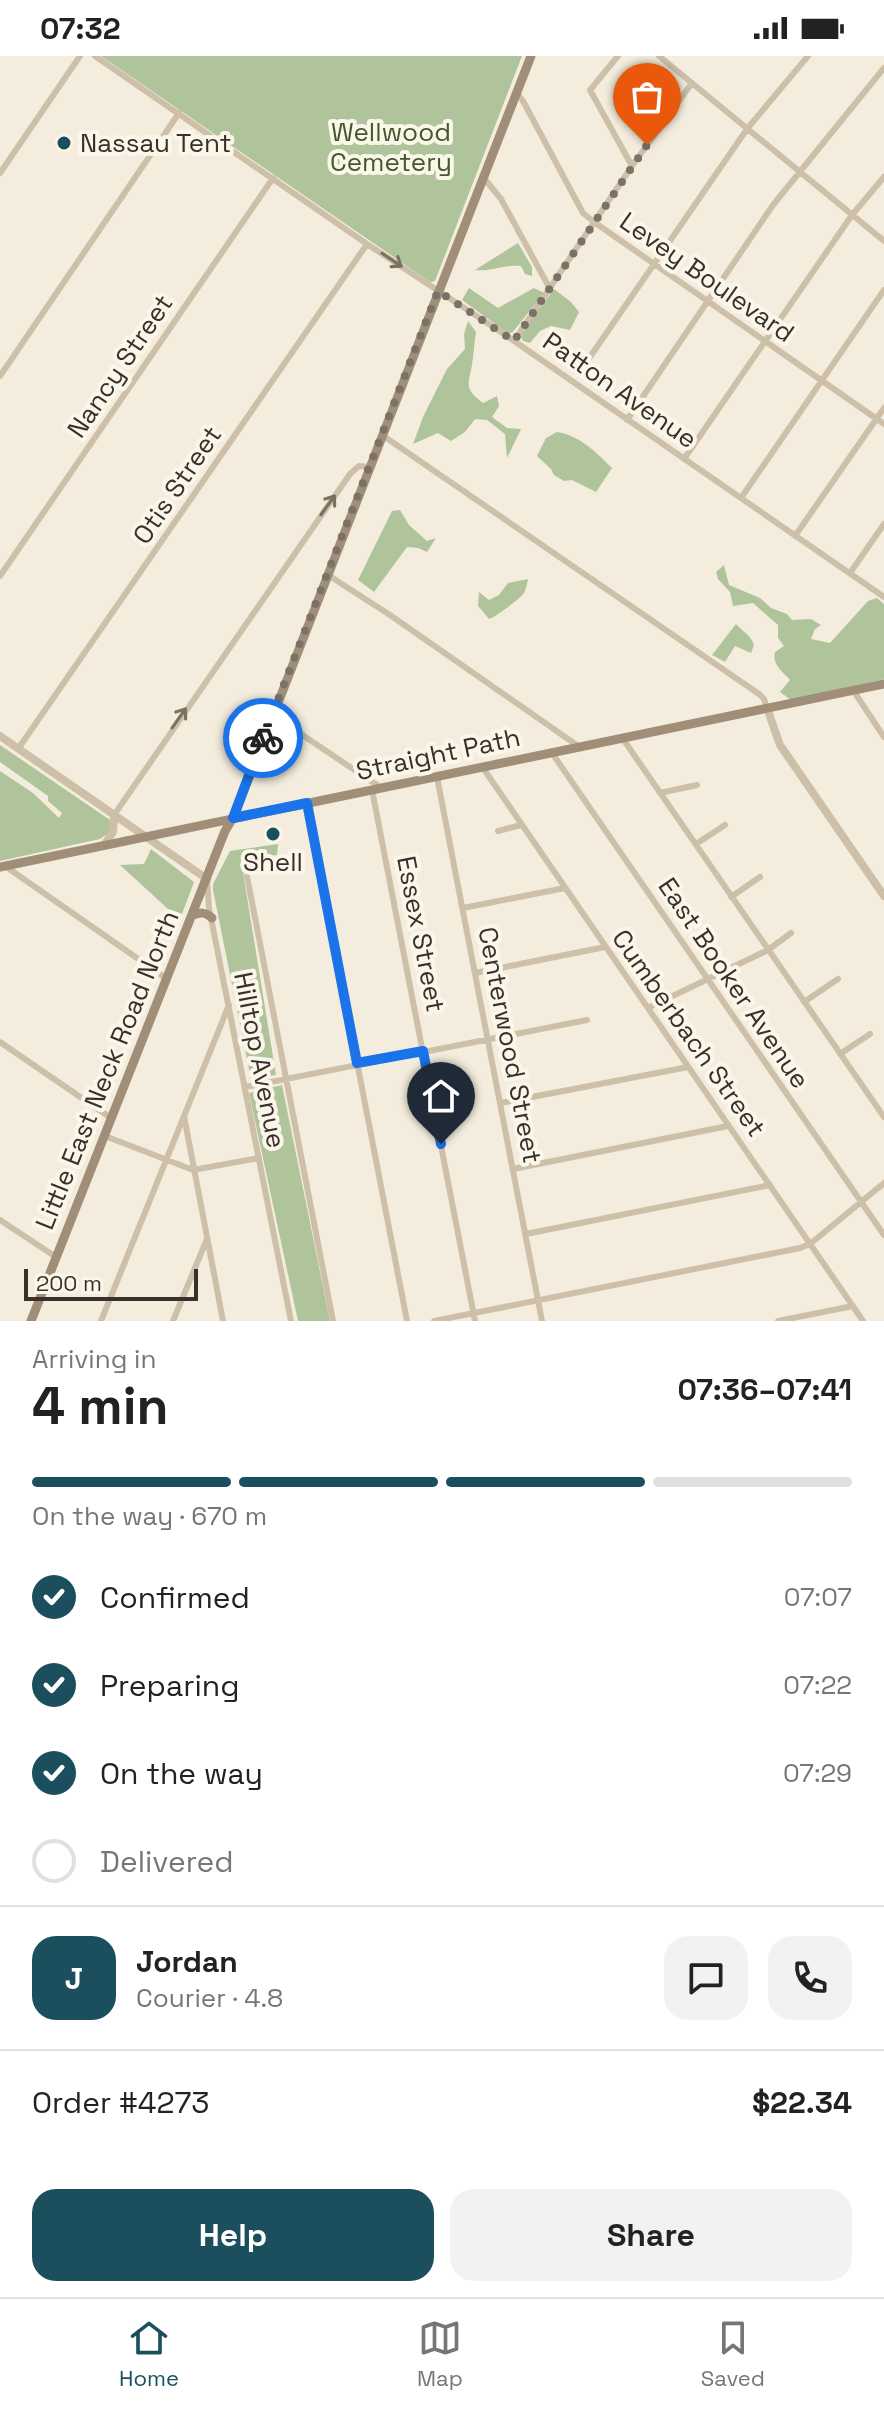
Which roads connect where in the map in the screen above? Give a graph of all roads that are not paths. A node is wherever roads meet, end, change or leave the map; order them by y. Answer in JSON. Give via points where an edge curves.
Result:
{"nodes":[{"id":1,"x":80,"y":56,"type":"edge"},
{"id":2,"x":95,"y":56,"type":"edge"},
{"id":3,"x":531,"y":56,"type":"edge"},
{"id":4,"x":618,"y":56,"type":"edge"},
{"id":5,"x":659,"y":56,"type":"edge"},
{"id":6,"x":808,"y":56,"type":"edge"},
{"id":7,"x":884,"y":68,"type":"edge"},
{"id":8,"x":692,"y":83,"type":"junction"},
{"id":9,"x":516,"y":92,"type":"junction"},
{"id":10,"x":179,"y":113,"type":"junction"},
{"id":11,"x":747,"y":129,"type":"junction"},
{"id":12,"x":632,"y":166,"type":"junction"},
{"id":13,"x":799,"y":172,"type":"junction"},
{"id":14,"x":0,"y":173,"type":"edge"},
{"id":15,"x":483,"y":177,"type":"junction"},
{"id":16,"x":884,"y":177,"type":"edge"},
{"id":17,"x":273,"y":178,"type":"junction"},
{"id":18,"x":852,"y":215,"type":"junction"},
{"id":19,"x":594,"y":222,"type":"junction"},
{"id":20,"x":884,"y":241,"type":"edge"},
{"id":21,"x":367,"y":244,"type":"junction"},
{"id":22,"x":654,"y":264,"type":"junction"},
{"id":23,"x":549,"y":287,"type":"junction"},
{"id":24,"x":884,"y":290,"type":"edge"},
{"id":25,"x":438,"y":291,"type":"junction"},
{"id":26,"x":708,"y":302,"type":"junction"},
{"id":27,"x":514,"y":341,"type":"junction"},
{"id":28,"x":765,"y":342,"type":"junction"},
{"id":29,"x":590,"y":357,"type":"dead end"},
{"id":30,"x":0,"y":376,"type":"edge"},
{"id":31,"x":822,"y":381,"type":"junction"},
{"id":32,"x":884,"y":408,"type":"edge"},
{"id":33,"x":876,"y":419,"type":"junction"},
{"id":34,"x":627,"y":420,"type":"junction"},
{"id":35,"x":884,"y":424,"type":"edge"},
{"id":36,"x":382,"y":435,"type":"junction"},
{"id":37,"x":684,"y":459,"type":"junction"},
{"id":38,"x":369,"y":467,"type":"junction"},
{"id":39,"x":741,"y":498,"type":"junction"},
{"id":40,"x":884,"y":524,"type":"edge"},
{"id":41,"x":795,"y":536,"type":"junction"},
{"id":42,"x":850,"y":573,"type":"junction"},
{"id":43,"x":328,"y":575,"type":"junction"},
{"id":44,"x":0,"y":576,"type":"edge"},
{"id":45,"x":884,"y":597,"type":"edge"},
{"id":46,"x":884,"y":684,"type":"edge"},
{"id":47,"x":853,"y":690,"type":"junction"},
{"id":48,"x":767,"y":708,"type":"junction"},
{"id":49,"x":286,"y":724,"type":"dead end"},
{"id":50,"x":0,"y":736,"type":"edge"},
{"id":51,"x":884,"y":737,"type":"edge"},
{"id":52,"x":623,"y":739,"type":"junction"},
{"id":53,"x":581,"y":748,"type":"junction"},
{"id":54,"x":18,"y":749,"type":"junction"},
{"id":55,"x":552,"y":753,"type":"junction"},
{"id":56,"x":483,"y":768,"type":"junction"},
{"id":57,"x":437,"y":777,"type":"junction"},
{"id":58,"x":697,"y":785,"type":"dead end"},
{"id":59,"x":378,"y":789,"type":"junction"},
{"id":60,"x":660,"y":793,"type":"junction"},
{"id":61,"x":307,"y":803,"type":"junction"},
{"id":62,"x":114,"y":815,"type":"junction"},
{"id":63,"x":233,"y":818,"type":"junction"},
{"id":64,"x":521,"y":825,"type":"junction"},
{"id":65,"x":725,"y":825,"type":"dead end"},
{"id":66,"x":498,"y":831,"type":"dead end"},
{"id":67,"x":147,"y":837,"type":"junction"},
{"id":68,"x":696,"y":844,"type":"junction"},
{"id":69,"x":104,"y":845,"type":"junction"},
{"id":70,"x":2,"y":866,"type":"edge"},
{"id":71,"x":245,"y":866,"type":"dead end"},
{"id":72,"x":760,"y":877,"type":"dead end"},
{"id":73,"x":207,"y":879,"type":"junction"},
{"id":74,"x":565,"y":888,"type":"junction"},
{"id":75,"x":884,"y":896,"type":"edge"},
{"id":76,"x":731,"y":897,"type":"junction"},
{"id":77,"x":463,"y":908,"type":"junction"},
{"id":78,"x":193,"y":915,"type":"junction"},
{"id":79,"x":212,"y":918,"type":"junction"},
{"id":80,"x":791,"y":933,"type":"dead end"},
{"id":81,"x":605,"y":947,"type":"junction"},
{"id":82,"x":768,"y":950,"type":"junction"},
{"id":83,"x":475,"y":973,"type":"junction"},
{"id":84,"x":167,"y":979,"type":"junction"},
{"id":85,"x":707,"y":979,"type":"junction"},
{"id":86,"x":838,"y":979,"type":"dead end"},
{"id":87,"x":804,"y":1002,"type":"junction"},
{"id":88,"x":229,"y":1004,"type":"junction"},
{"id":89,"x":648,"y":1008,"type":"junction"},
{"id":90,"x":587,"y":1020,"type":"dead end"},
{"id":91,"x":870,"y":1034,"type":"dead end"},
{"id":92,"x":488,"y":1038,"type":"junction"},
{"id":93,"x":0,"y":1042,"type":"edge"},
{"id":94,"x":423,"y":1051,"type":"junction"},
{"id":95,"x":840,"y":1054,"type":"junction"},
{"id":96,"x":357,"y":1063,"type":"junction"},
{"id":97,"x":688,"y":1067,"type":"junction"},
{"id":98,"x":286,"y":1078,"type":"junction"},
{"id":99,"x":245,"y":1087,"type":"junction"},
{"id":100,"x":884,"y":1101,"type":"edge"},
{"id":101,"x":501,"y":1103,"type":"junction"},
{"id":102,"x":877,"y":1106,"type":"junction"},
{"id":103,"x":183,"y":1115,"type":"junction"},
{"id":104,"x":884,"y":1117,"type":"edge"},
{"id":105,"x":111,"y":1118,"type":"junction"},
{"id":106,"x":728,"y":1126,"type":"junction"},
{"id":107,"x":105,"y":1136,"type":"junction"},
{"id":108,"x":259,"y":1158,"type":"junction"},
{"id":109,"x":166,"y":1160,"type":"junction"},
{"id":110,"x":513,"y":1169,"type":"junction"},
{"id":111,"x":193,"y":1170,"type":"junction"},
{"id":112,"x":884,"y":1183,"type":"edge"},
{"id":113,"x":770,"y":1185,"type":"junction"},
{"id":114,"x":861,"y":1202,"type":"junction"},
{"id":115,"x":0,"y":1220,"type":"edge"},
{"id":116,"x":526,"y":1234,"type":"junction"},
{"id":117,"x":884,"y":1235,"type":"edge"},
{"id":118,"x":207,"y":1239,"type":"junction"},
{"id":119,"x":810,"y":1244,"type":"junction"},
{"id":120,"x":56,"y":1257,"type":"junction"},
{"id":121,"x":538,"y":1299,"type":"junction"},
{"id":122,"x":853,"y":1306,"type":"junction"},
{"id":123,"x":474,"y":1317,"type":"edge"},
{"id":124,"x":31,"y":1321,"type":"edge"},
{"id":125,"x":101,"y":1321,"type":"edge"},
{"id":126,"x":173,"y":1321,"type":"edge"},
{"id":127,"x":223,"y":1321,"type":"edge"},
{"id":128,"x":291,"y":1321,"type":"edge"},
{"id":129,"x":333,"y":1321,"type":"edge"},
{"id":130,"x":407,"y":1321,"type":"edge"},
{"id":131,"x":434,"y":1321,"type":"edge"},
{"id":132,"x":542,"y":1321,"type":"edge"},
{"id":133,"x":778,"y":1321,"type":"edge"},
{"id":134,"x":863,"y":1321,"type":"edge"}],
"edges":[{"from":1,"to":14,"type":"street"},
{"from":2,"to":10,"type":"street","name":"Patton Avenue"},
{"from":3,"to":9,"type":"main road","name":"Little East Neck Road North"},
{"from":4,"to":12,"type":"street","via":[[590,90]]},
{"from":5,"to":8,"type":"street"},
{"from":6,"to":11,"type":"street"},
{"from":7,"to":13,"type":"street"},
{"from":8,"to":11,"type":"street"},
{"from":8,"to":12,"type":"street"},
{"from":9,"to":15,"type":"main road","name":"Little East Neck Road North"},
{"from":9,"to":19,"type":"street","name":"Levey Boulevard","via":[[583,213]]},
{"from":10,"to":17,"type":"street","name":"Patton Avenue"},
{"from":10,"to":30,"type":"street"},
{"from":11,"to":13,"type":"street"},
{"from":11,"to":22,"type":"street"},
{"from":12,"to":19,"type":"street"},
{"from":13,"to":18,"type":"street"},
{"from":13,"to":26,"type":"street"},
{"from":15,"to":23,"type":"street","via":[[501,199]]},
{"from":15,"to":25,"type":"main road","name":"Little East Neck Road North"},
{"from":16,"to":18,"type":"street"},
{"from":17,"to":21,"type":"street","name":"Patton Avenue"},
{"from":17,"to":44,"type":"street","name":"Nancy Street"},
{"from":18,"to":20,"type":"street"},
{"from":18,"to":28,"type":"street"},
{"from":19,"to":22,"type":"street","name":"Levey Boulevard"},
{"from":19,"to":23,"type":"street"},
{"from":21,"to":25,"type":"street","name":"Patton Avenue","one_way":true},
{"from":21,"to":54,"type":"street","name":"Otis Street"},
{"from":22,"to":26,"type":"street","name":"Levey Boulevard"},
{"from":22,"to":29,"type":"street"},
{"from":23,"to":27,"type":"street"},
{"from":24,"to":31,"type":"street"},
{"from":25,"to":27,"type":"street","name":"Patton Avenue"},
{"from":25,"to":36,"type":"main road","name":"Little East Neck Road North"},
{"from":26,"to":28,"type":"street","name":"Levey Boulevard"},
{"from":26,"to":34,"type":"street"},
{"from":27,"to":34,"type":"street","name":"Patton Avenue"},
{"from":28,"to":31,"type":"street","name":"Levey Boulevard"},
{"from":28,"to":37,"type":"street"},
{"from":31,"to":33,"type":"street","name":"Levey Boulevard"},
{"from":31,"to":39,"type":"street"},
{"from":32,"to":33,"type":"street"},
{"from":33,"to":35,"type":"street","name":"Levey Boulevard"},
{"from":33,"to":41,"type":"street"},
{"from":34,"to":37,"type":"street","name":"Patton Avenue"},
{"from":36,"to":38,"type":"main road","name":"Little East Neck Road North"},
{"from":36,"to":48,"type":"street","via":[[759,694]]},
{"from":37,"to":39,"type":"street","name":"Patton Avenue"},
{"from":38,"to":43,"type":"main road","name":"Little East Neck Road North"},
{"from":62,"to":38,"type":"street","one_way":true,"via":[[350,474],[359,466]]},
{"from":39,"to":41,"type":"street","name":"Patton Avenue"},
{"from":40,"to":42,"type":"street"},
{"from":41,"to":42,"type":"street","name":"Patton Avenue"},
{"from":42,"to":45,"type":"street","name":"Patton Avenue"},
{"from":43,"to":53,"type":"street"},
{"from":43,"to":63,"type":"main road","name":"Little East Neck Road North"},
{"from":46,"to":47,"type":"main road","name":"Straight Path"},
{"from":47,"to":48,"type":"main road","name":"Straight Path"},
{"from":47,"to":51,"type":"street"},
{"from":48,"to":52,"type":"main road","name":"Straight Path"},
{"from":48,"to":75,"type":"street","via":[[780,745]]},
{"from":49,"to":59,"type":"street"},
{"from":50,"to":54,"type":"street"},
{"from":52,"to":53,"type":"main road","name":"Straight Path"},
{"from":52,"to":60,"type":"street"},
{"from":53,"to":55,"type":"main road","name":"Straight Path"},
{"from":54,"to":62,"type":"street"},
{"from":55,"to":56,"type":"main road","name":"Straight Path"},
{"from":55,"to":85,"type":"street","name":"East Booker Avenue"},
{"from":56,"to":57,"type":"main road","name":"Straight Path"},
{"from":56,"to":64,"type":"street","name":"Cumberbach Street"},
{"from":57,"to":59,"type":"main road","name":"Straight Path"},
{"from":57,"to":77,"type":"street","name":"Centerwood Street"},
{"from":58,"to":60,"type":"street"},
{"from":59,"to":61,"type":"main road","name":"Straight Path"},
{"from":59,"to":94,"type":"street","name":"Essex Street"},
{"from":60,"to":68,"type":"street"},
{"from":61,"to":63,"type":"main road","name":"Straight Path"},
{"from":61,"to":96,"type":"street"},
{"from":62,"to":67,"type":"street"},
{"from":62,"to":69,"type":"street","via":[[113,832]]},
{"from":63,"to":67,"type":"main road","name":"Straight Path"},
{"from":63,"to":73,"type":"main road","name":"Little East Neck Road North"},
{"from":64,"to":66,"type":"street"},
{"from":64,"to":74,"type":"street","name":"Cumberbach Street"},
{"from":65,"to":68,"type":"street"},
{"from":67,"to":69,"type":"main road","name":"Straight Path"},
{"from":67,"to":73,"type":"street"},
{"from":68,"to":76,"type":"street"},
{"from":69,"to":70,"type":"main road","name":"Straight Path"},
{"from":70,"to":84,"type":"street"},
{"from":71,"to":98,"type":"street"},
{"from":72,"to":76,"type":"street"},
{"from":73,"to":78,"type":"main road","name":"Little East Neck Road North"},
{"from":73,"to":79,"type":"street","name":"Hilltop Avenue"},
{"from":74,"to":77,"type":"street"},
{"from":74,"to":81,"type":"street","name":"Cumberbach Street"},
{"from":76,"to":82,"type":"street"},
{"from":77,"to":83,"type":"street","name":"Centerwood Street"},
{"from":78,"to":79,"type":"main road","via":[[207,913]]},
{"from":78,"to":84,"type":"main road","name":"Little East Neck Road North"},
{"from":79,"to":88,"type":"street","name":"Hilltop Avenue"},
{"from":80,"to":82,"type":"street"},
{"from":81,"to":83,"type":"street"},
{"from":81,"to":89,"type":"street","name":"Cumberbach Street"},
{"from":82,"to":85,"type":"street"},
{"from":82,"to":87,"type":"street"},
{"from":83,"to":92,"type":"street","name":"Centerwood Street"},
{"from":84,"to":105,"type":"main road","name":"Little East Neck Road North"},
{"from":85,"to":89,"type":"street"},
{"from":85,"to":114,"type":"street","name":"East Booker Avenue"},
{"from":86,"to":87,"type":"street"},
{"from":87,"to":95,"type":"street"},
{"from":88,"to":99,"type":"street","name":"Hilltop Avenue"},
{"from":88,"to":103,"type":"street"},
{"from":89,"to":97,"type":"street","name":"Cumberbach Street"},
{"from":90,"to":92,"type":"street"},
{"from":91,"to":95,"type":"street"},
{"from":92,"to":94,"type":"street"},
{"from":92,"to":101,"type":"street","name":"Centerwood Street"},
{"from":93,"to":105,"type":"street"},
{"from":94,"to":96,"type":"street"},
{"from":94,"to":123,"type":"street","name":"Essex Street"},
{"from":95,"to":102,"type":"street"},
{"from":96,"to":98,"type":"street"},
{"from":96,"to":130,"type":"street"},
{"from":97,"to":101,"type":"street"},
{"from":97,"to":106,"type":"street","name":"Cumberbach Street"},
{"from":98,"to":99,"type":"street"},
{"from":98,"to":129,"type":"street"},
{"from":99,"to":108,"type":"street","name":"Hilltop Avenue"},
{"from":100,"to":102,"type":"street"},
{"from":101,"to":110,"type":"street","name":"Centerwood Street"},
{"from":102,"to":104,"type":"street"},
{"from":103,"to":109,"type":"street"},
{"from":103,"to":111,"type":"street"},
{"from":105,"to":107,"type":"main road","name":"Little East Neck Road North"},
{"from":106,"to":110,"type":"street"},
{"from":106,"to":113,"type":"street","name":"Cumberbach Street"},
{"from":107,"to":109,"type":"street"},
{"from":107,"to":120,"type":"main road","name":"Little East Neck Road North"},
{"from":108,"to":111,"type":"street"},
{"from":108,"to":128,"type":"street","name":"Hilltop Avenue"},
{"from":109,"to":111,"type":"street"},
{"from":109,"to":125,"type":"street"},
{"from":110,"to":116,"type":"street","name":"Centerwood Street"},
{"from":111,"to":118,"type":"street"},
{"from":112,"to":114,"type":"street"},
{"from":113,"to":116,"type":"street"},
{"from":113,"to":119,"type":"street","name":"Cumberbach Street"},
{"from":114,"to":117,"type":"street","name":"East Booker Avenue"},
{"from":114,"to":119,"type":"street"},
{"from":115,"to":120,"type":"street"},
{"from":116,"to":121,"type":"street","name":"Centerwood Street"},
{"from":118,"to":126,"type":"street"},
{"from":118,"to":127,"type":"street"},
{"from":119,"to":121,"type":"street"},
{"from":119,"to":122,"type":"street","name":"Cumberbach Street"},
{"from":120,"to":124,"type":"main road","name":"Little East Neck Road North"},
{"from":121,"to":123,"type":"street"},
{"from":121,"to":132,"type":"street","name":"Centerwood Street"},
{"from":122,"to":133,"type":"street"},
{"from":122,"to":134,"type":"street","name":"Cumberbach Street"},
{"from":123,"to":131,"type":"street"}]}
